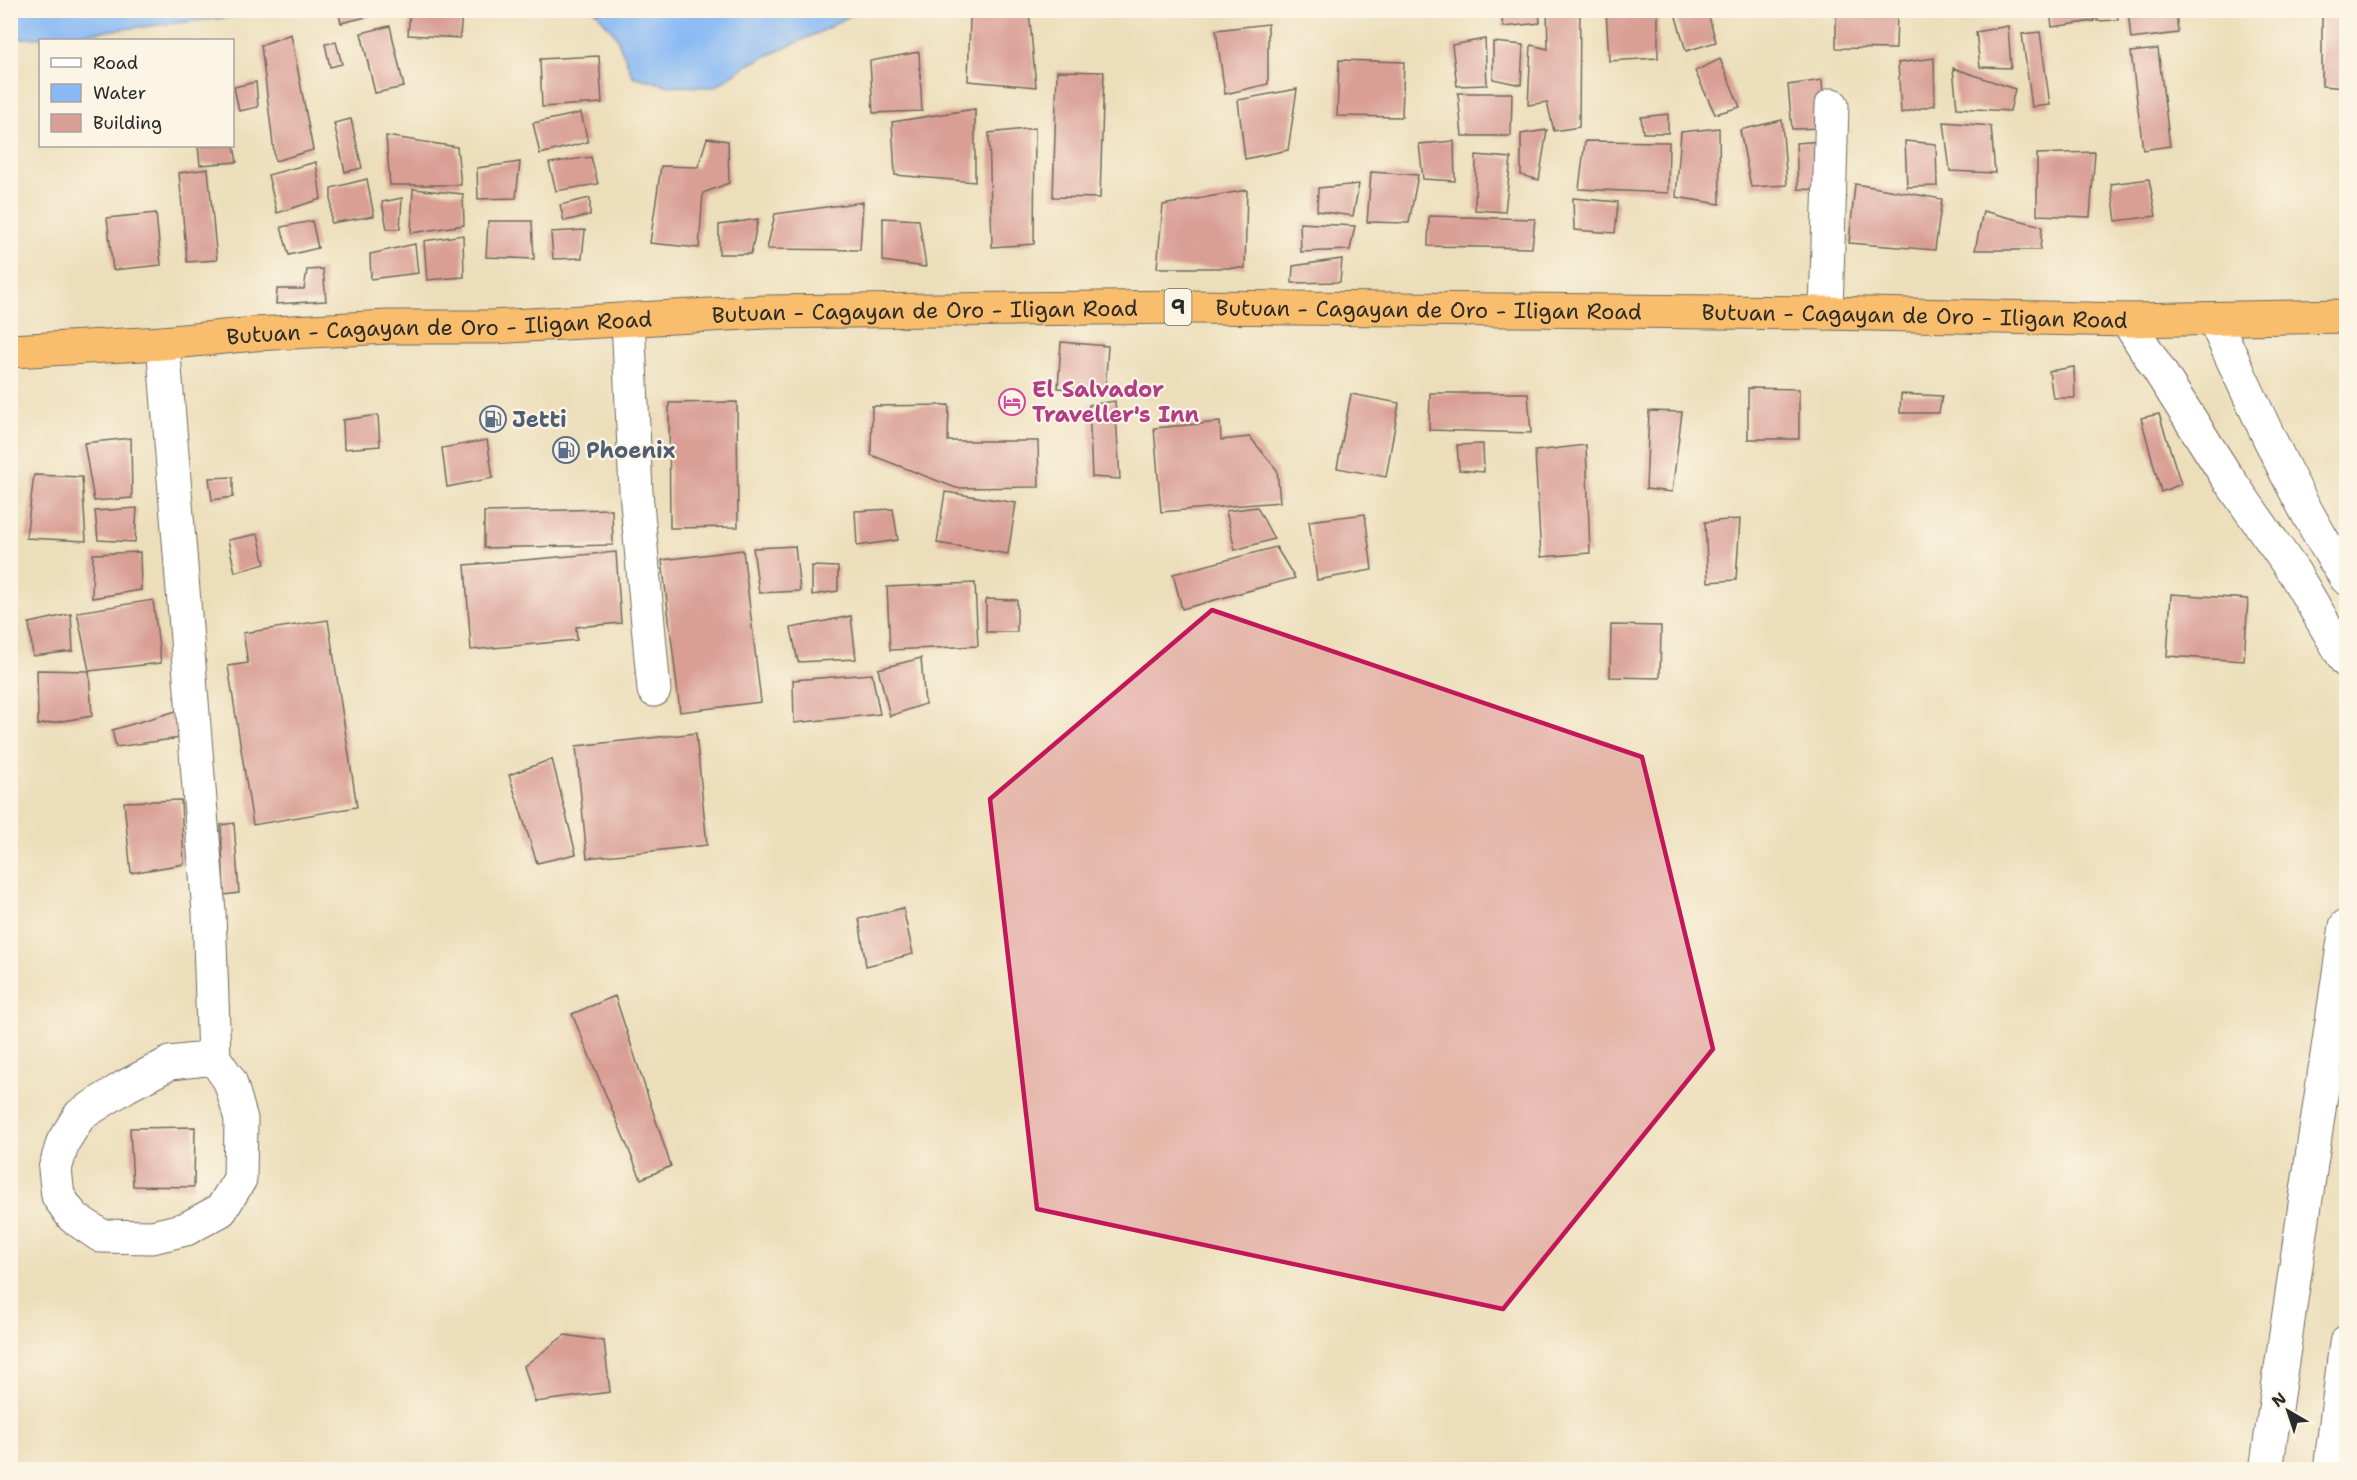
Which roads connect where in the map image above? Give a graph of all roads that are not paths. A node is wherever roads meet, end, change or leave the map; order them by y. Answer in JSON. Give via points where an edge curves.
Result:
{"nodes":[{"id":1,"x":1832,"y":105,"type":"dead end"},
{"id":2,"x":1826,"y":313,"type":"junction"},
{"id":3,"x":2346,"y":316,"type":"edge"},
{"id":4,"x":628,"y":319,"type":"junction"},
{"id":5,"x":2214,"y":319,"type":"junction"},
{"id":6,"x":2127,"y":320,"type":"junction"},
{"id":7,"x":163,"y":343,"type":"junction"},
{"id":8,"x":10,"y":351,"type":"edge"},
{"id":9,"x":2346,"y":578,"type":"edge"},
{"id":10,"x":2346,"y":661,"type":"edge"},
{"id":11,"x":654,"y":690,"type":"dead end"},
{"id":12,"x":2346,"y":926,"type":"edge"},
{"id":13,"x":214,"y":1058,"type":"junction"},
{"id":14,"x":2346,"y":1344,"type":"edge"},
{"id":15,"x":2266,"y":1470,"type":"edge"},
{"id":16,"x":2330,"y":1470,"type":"edge"}],
"edges":[{"from":1,"to":2,"type":"street"},
{"from":2,"to":4,"type":"highway","name":"Butuan - Cagayan de Oro - Iligan Road","number":"9","via":[[1186,307],[765,312]]},
{"from":2,"to":6,"type":"highway","name":"Butuan - Cagayan de Oro - Iligan Road","number":"9"},
{"from":3,"to":5,"type":"highway","name":"Butuan - Cagayan de Oro - Iligan Road","number":"9"},
{"from":4,"to":7,"type":"highway","name":"Butuan - Cagayan de Oro - Iligan Road","number":"9","via":[[254,333]]},
{"from":4,"to":11,"type":"street","via":[[636,492]]},
{"from":5,"to":6,"type":"highway","name":"Butuan - Cagayan de Oro - Iligan Road","number":"9"},
{"from":5,"to":9,"type":"street","via":[[2285,469]]},
{"from":6,"to":10,"type":"street","via":[[2225,474],[2295,574]]},
{"from":7,"to":8,"type":"highway","name":"Butuan - Cagayan de Oro - Iligan Road","number":"9"},
{"from":7,"to":13,"type":"street","via":[[209,912]]},
{"from":12,"to":15,"type":"street"},
{"from":13,"to":13,"type":"street","via":[[170,1063],[80,1115],[63,1143],[55,1169],[58,1196],[73,1217],[101,1236],[152,1237],[186,1229],[221,1210],[240,1179],[242,1119],[230,1081]]},
{"from":14,"to":16,"type":"street"}]}
